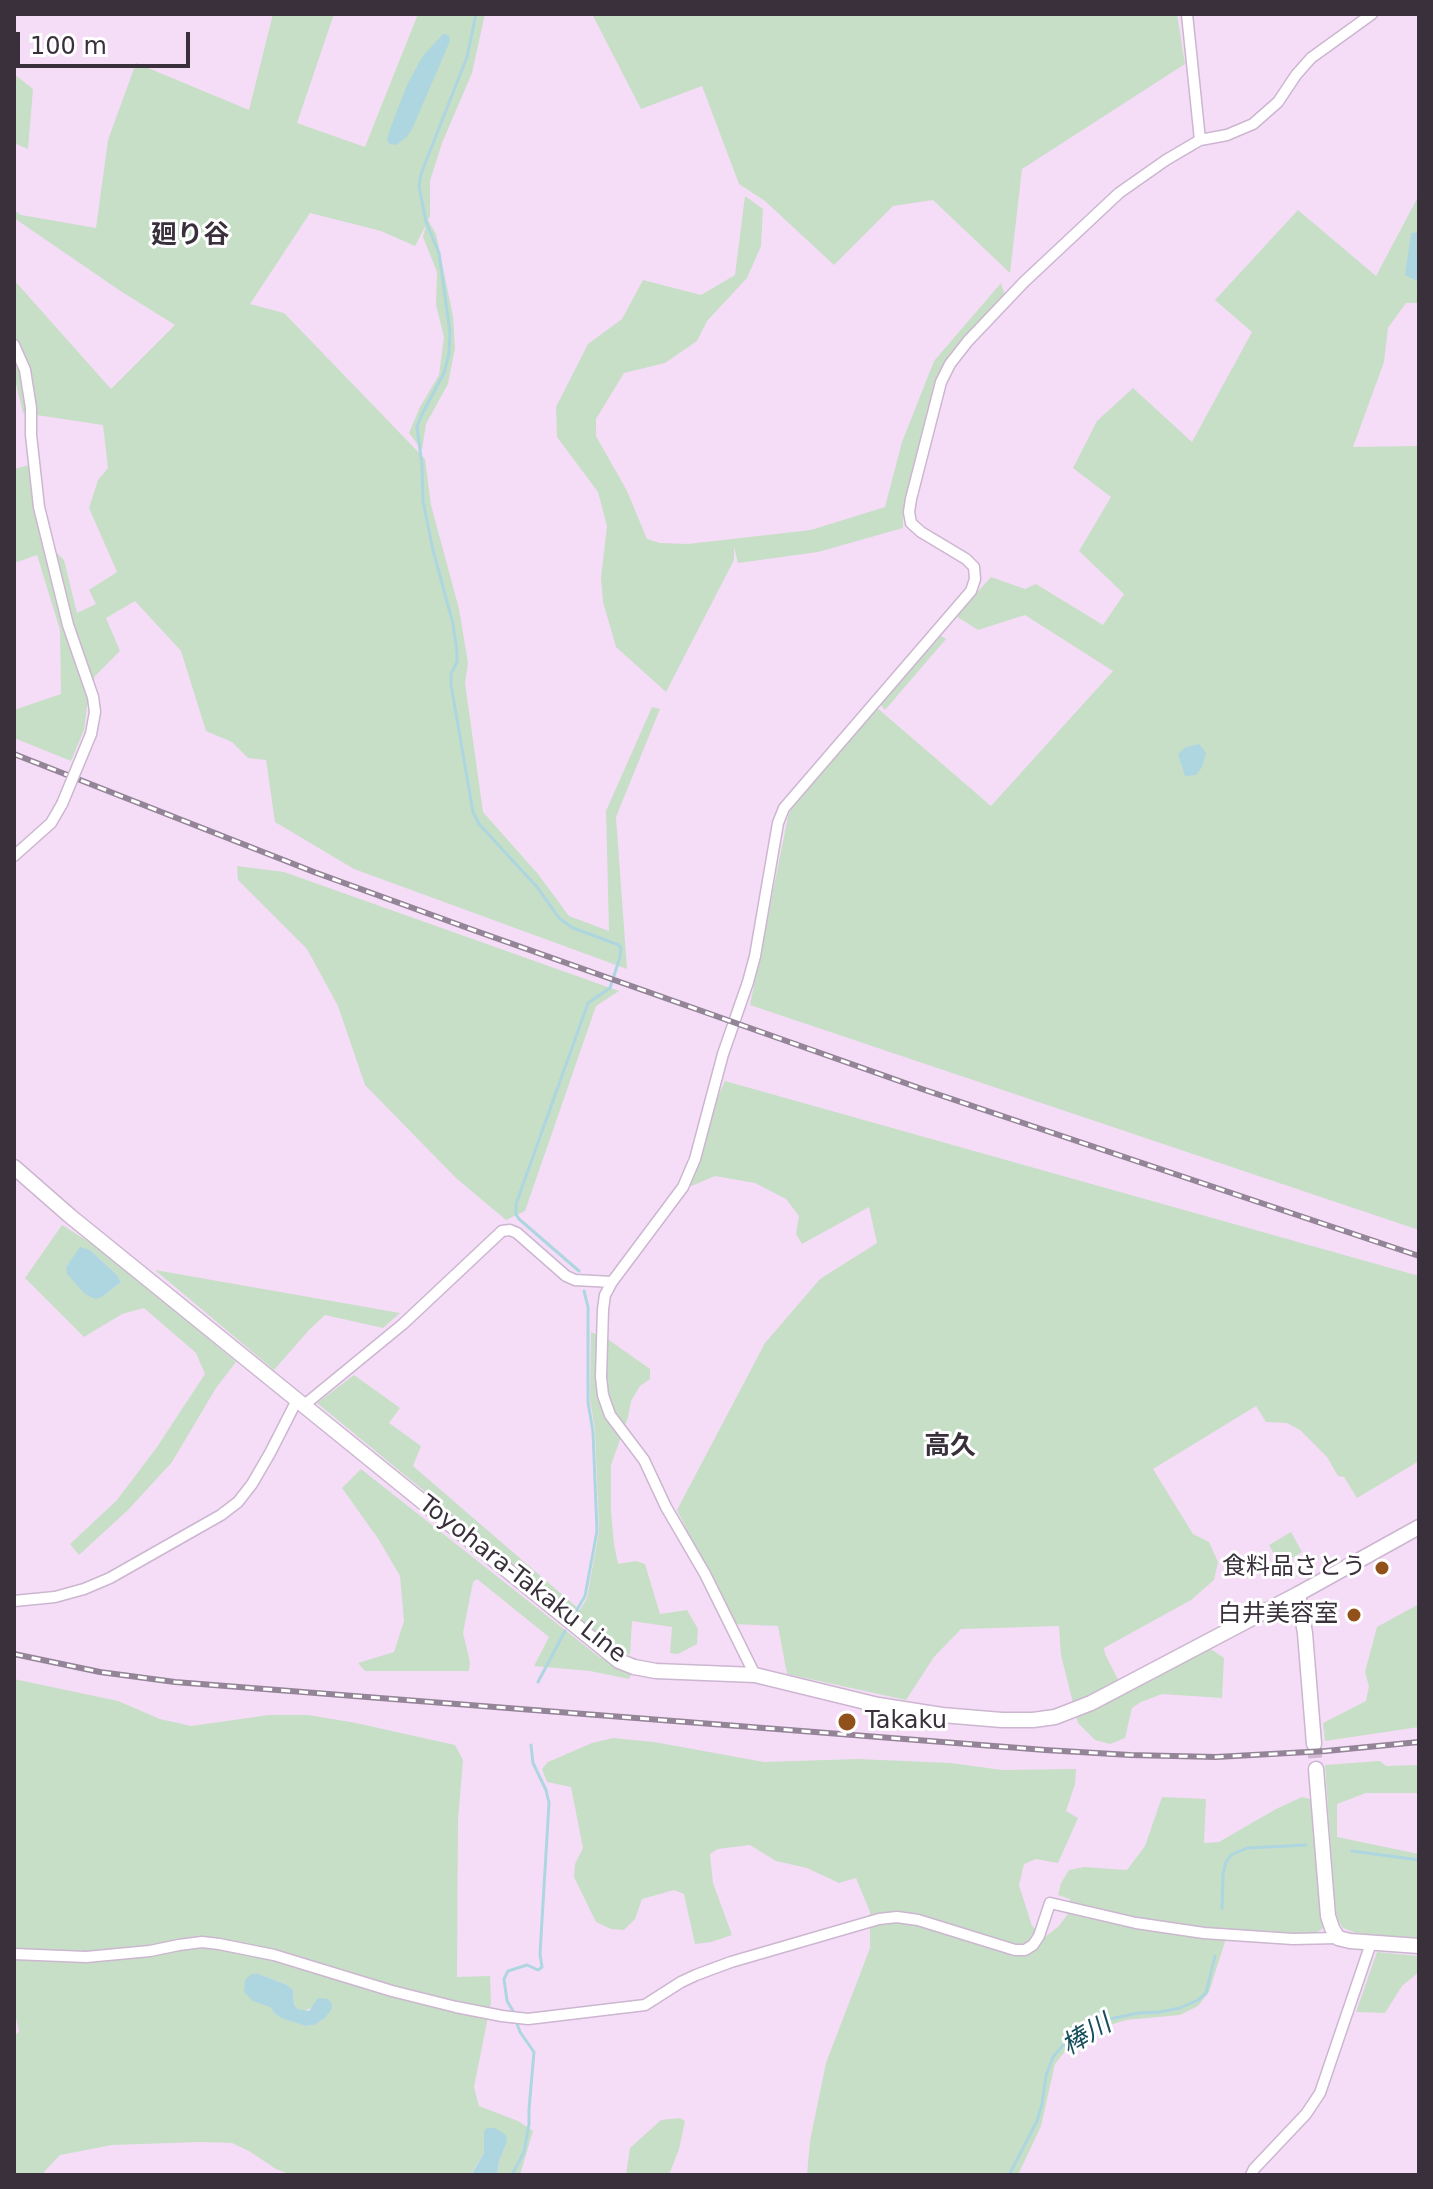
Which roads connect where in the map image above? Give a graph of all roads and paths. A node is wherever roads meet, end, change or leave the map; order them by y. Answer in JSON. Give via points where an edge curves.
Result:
{"nodes":[{"id":1,"x":1187,"y":14,"type":"edge"},
{"id":2,"x":1372,"y":14,"type":"edge"},
{"id":3,"x":1200,"y":140,"type":"junction"},
{"id":4,"x":14,"y":345,"type":"edge"},
{"id":5,"x":14,"y":856,"type":"edge"},
{"id":6,"x":14,"y":1167,"type":"edge"},
{"id":7,"x":612,"y":1282,"type":"junction"},
{"id":8,"x":300,"y":1403,"type":"junction"},
{"id":9,"x":1419,"y":1527,"type":"edge"},
{"id":10,"x":1298,"y":1594,"type":"junction"},
{"id":11,"x":14,"y":1601,"type":"edge"},
{"id":12,"x":755,"y":1675,"type":"junction"},
{"id":13,"x":1314,"y":1744,"type":"tunnel mouth"},
{"id":14,"x":1316,"y":1769,"type":"tunnel mouth"},
{"id":15,"x":1338,"y":1938,"type":"junction"},
{"id":16,"x":1371,"y":1943,"type":"junction"},
{"id":17,"x":1419,"y":1946,"type":"edge"},
{"id":18,"x":14,"y":1954,"type":"edge"},
{"id":19,"x":1251,"y":2175,"type":"edge"}],
"edges":[{"from":1,"to":3,"type":"street"},
{"from":2,"to":3,"type":"street","via":[[1311,58],[1263,117],[1227,135]]},
{"from":3,"to":7,"type":"street","via":[[1119,193],[950,364],[909,512],[921,532],[974,567],[971,591],[784,808],[748,982],[695,1159],[683,1187]]},
{"from":4,"to":5,"type":"street","bridge":true,"via":[[25,370],[31,408],[39,507],[95,712],[62,804],[51,823]]},
{"from":6,"to":8,"type":"main road","name":"Toyohara-Takaku Line"},
{"from":7,"to":8,"type":"street","via":[[566,1276],[517,1233],[502,1231],[403,1324]]},
{"from":7,"to":12,"type":"street","via":[[603,1309],[601,1377],[610,1415],[644,1460]]},
{"from":8,"to":11,"type":"street","via":[[252,1484],[221,1515],[84,1589]]},
{"from":8,"to":12,"type":"main road","name":"Toyohara-Takaku Line","via":[[619,1661],[656,1671]]},
{"from":9,"to":10,"type":"main road","name":"Toyohara-Takaku Line"},
{"from":10,"to":12,"type":"main road","name":"Toyohara-Takaku Line","via":[[1091,1703],[1044,1718],[1002,1720],[913,1711]]},
{"from":10,"to":13,"type":"main road"},
{"from":14,"to":15,"type":"main road","via":[[1328,1916]]},
{"from":15,"to":16,"type":"main road"},
{"from":15,"to":18,"type":"street","via":[[1204,1933],[1054,1902],[1047,1906],[1033,1945],[1015,1950],[897,1917],[731,1962],[681,1982],[645,2005],[524,2019],[392,1991],[219,1944],[86,1957]]},
{"from":16,"to":17,"type":"main road"},
{"from":16,"to":19,"type":"street","via":[[1320,2093]]}]}
